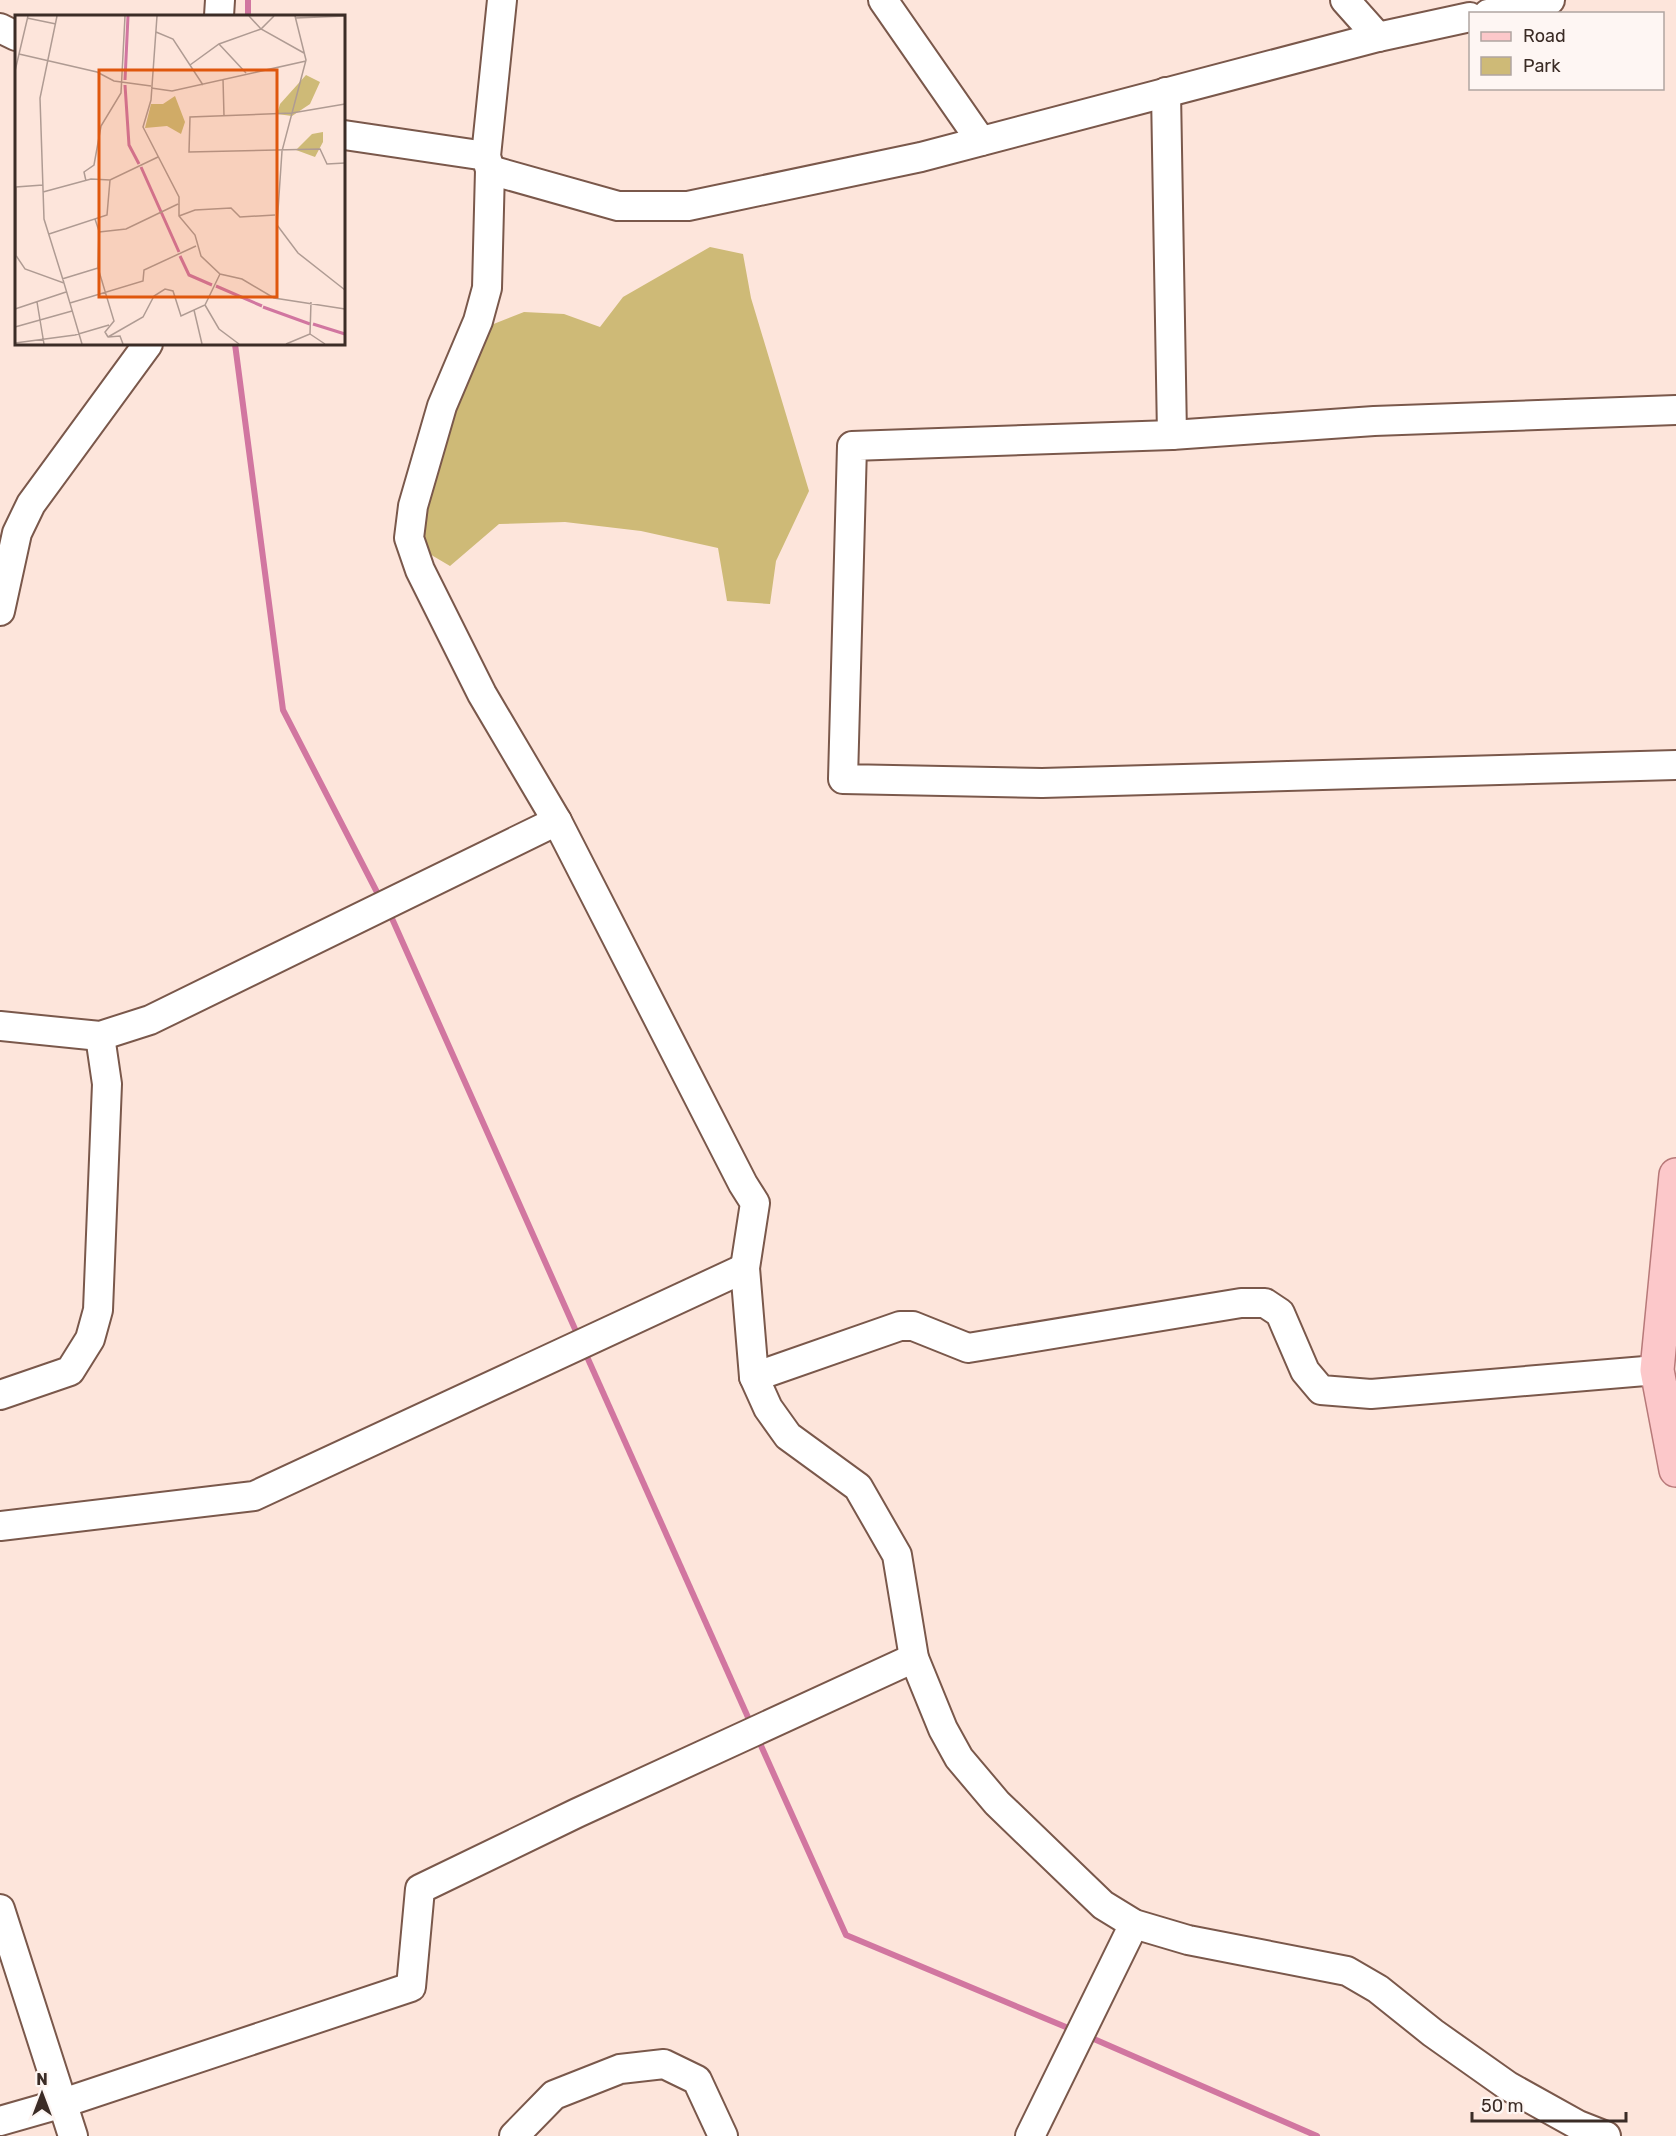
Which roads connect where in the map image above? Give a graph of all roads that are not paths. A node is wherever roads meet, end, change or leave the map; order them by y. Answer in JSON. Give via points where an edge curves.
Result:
{"nodes":[{"id":1,"x":220,"y":0,"type":"edge"},
{"id":2,"x":502,"y":0,"type":"edge"},
{"id":3,"x":883,"y":0,"type":"edge"},
{"id":4,"x":1345,"y":0,"type":"edge"},
{"id":5,"x":1550,"y":0,"type":"edge"},
{"id":6,"x":1497,"y":12,"type":"edge"},
{"id":7,"x":219,"y":15,"type":"edge"},
{"id":8,"x":1469,"y":17,"type":"edge"},
{"id":9,"x":0,"y":28,"type":"edge"},
{"id":10,"x":15,"y":36,"type":"edge"},
{"id":11,"x":1378,"y":37,"type":"junction"},
{"id":12,"x":1166,"y":92,"type":"junction"},
{"id":13,"x":345,"y":135,"type":"edge"},
{"id":14,"x":981,"y":141,"type":"junction"},
{"id":15,"x":488,"y":163,"type":"junction"},
{"id":16,"x":147,"y":345,"type":"edge"},
{"id":17,"x":1676,"y":410,"type":"edge"},
{"id":18,"x":1172,"y":435,"type":"junction"},
{"id":19,"x":0,"y":611,"type":"edge"},
{"id":20,"x":1676,"y":765,"type":"edge"},
{"id":21,"x":557,"y":821,"type":"junction"},
{"id":22,"x":0,"y":1026,"type":"edge"},
{"id":23,"x":100,"y":1036,"type":"junction"},
{"id":24,"x":1676,"y":1174,"type":"edge"},
{"id":25,"x":745,"y":1268,"type":"junction"},
{"id":26,"x":1657,"y":1370,"type":"junction"},
{"id":27,"x":754,"y":1377,"type":"junction"},
{"id":28,"x":0,"y":1395,"type":"edge"},
{"id":29,"x":1676,"y":1470,"type":"edge"},
{"id":30,"x":0,"y":1526,"type":"edge"},
{"id":31,"x":914,"y":1658,"type":"junction"},
{"id":32,"x":0,"y":1909,"type":"edge"},
{"id":33,"x":1134,"y":1924,"type":"junction"},
{"id":34,"x":63,"y":2103,"type":"junction"},
{"id":35,"x":0,"y":2121,"type":"edge"},
{"id":36,"x":73,"y":2136,"type":"edge"},
{"id":37,"x":514,"y":2136,"type":"edge"},
{"id":38,"x":723,"y":2136,"type":"edge"},
{"id":39,"x":1030,"y":2136,"type":"edge"},
{"id":40,"x":1606,"y":2136,"type":"edge"}],
"edges":[{"from":1,"to":7,"type":"street"},
{"from":2,"to":15,"type":"street"},
{"from":3,"to":14,"type":"street"},
{"from":4,"to":11,"type":"street"},
{"from":5,"to":6,"type":"street"},
{"from":8,"to":11,"type":"street"},
{"from":9,"to":10,"type":"street"},
{"from":11,"to":12,"type":"street"},
{"from":12,"to":14,"type":"street"},
{"from":12,"to":18,"type":"street"},
{"from":13,"to":15,"type":"street"},
{"from":14,"to":15,"type":"street","via":[[688,206],[618,207]]},
{"from":15,"to":21,"type":"street","via":[[487,288],[478,321],[442,406],[413,506],[410,538],[420,570],[482,694]]},
{"from":16,"to":19,"type":"street","via":[[31,504],[17,533]]},
{"from":17,"to":18,"type":"street","via":[[1374,421]]},
{"from":18,"to":20,"type":"street","via":[[852,446],[843,779],[1042,783]]},
{"from":21,"to":23,"type":"street","via":[[150,1020]]},
{"from":21,"to":25,"type":"street","via":[[755,1203]]},
{"from":22,"to":23,"type":"street"},
{"from":23,"to":28,"type":"street","via":[[107,1084],[98,1310],[90,1339],[70,1371]]},
{"from":24,"to":26,"type":"main road"},
{"from":25,"to":27,"type":"street"},
{"from":25,"to":30,"type":"street","via":[[254,1496]]},
{"from":26,"to":27,"type":"street","via":[[1371,1394],[1321,1390],[1305,1371],[1280,1312],[1264,1303],[1241,1303],[968,1348],[913,1326],[900,1326]]},
{"from":26,"to":29,"type":"main road"},
{"from":27,"to":31,"type":"street","via":[[768,1408],[788,1436],[858,1487],[897,1555]]},
{"from":31,"to":33,"type":"street","via":[[959,1758],[997,1803],[1103,1905]]},
{"from":31,"to":34,"type":"street","via":[[420,1889],[411,1987]]},
{"from":32,"to":34,"type":"street"},
{"from":33,"to":39,"type":"street"},
{"from":33,"to":40,"type":"street","via":[[1188,1940],[1347,1971],[1378,1989],[1508,2086]]},
{"from":34,"to":35,"type":"street"},
{"from":34,"to":36,"type":"street"},
{"from":37,"to":38,"type":"street","via":[[554,2095],[620,2069],[664,2064],[697,2080]]}]}
